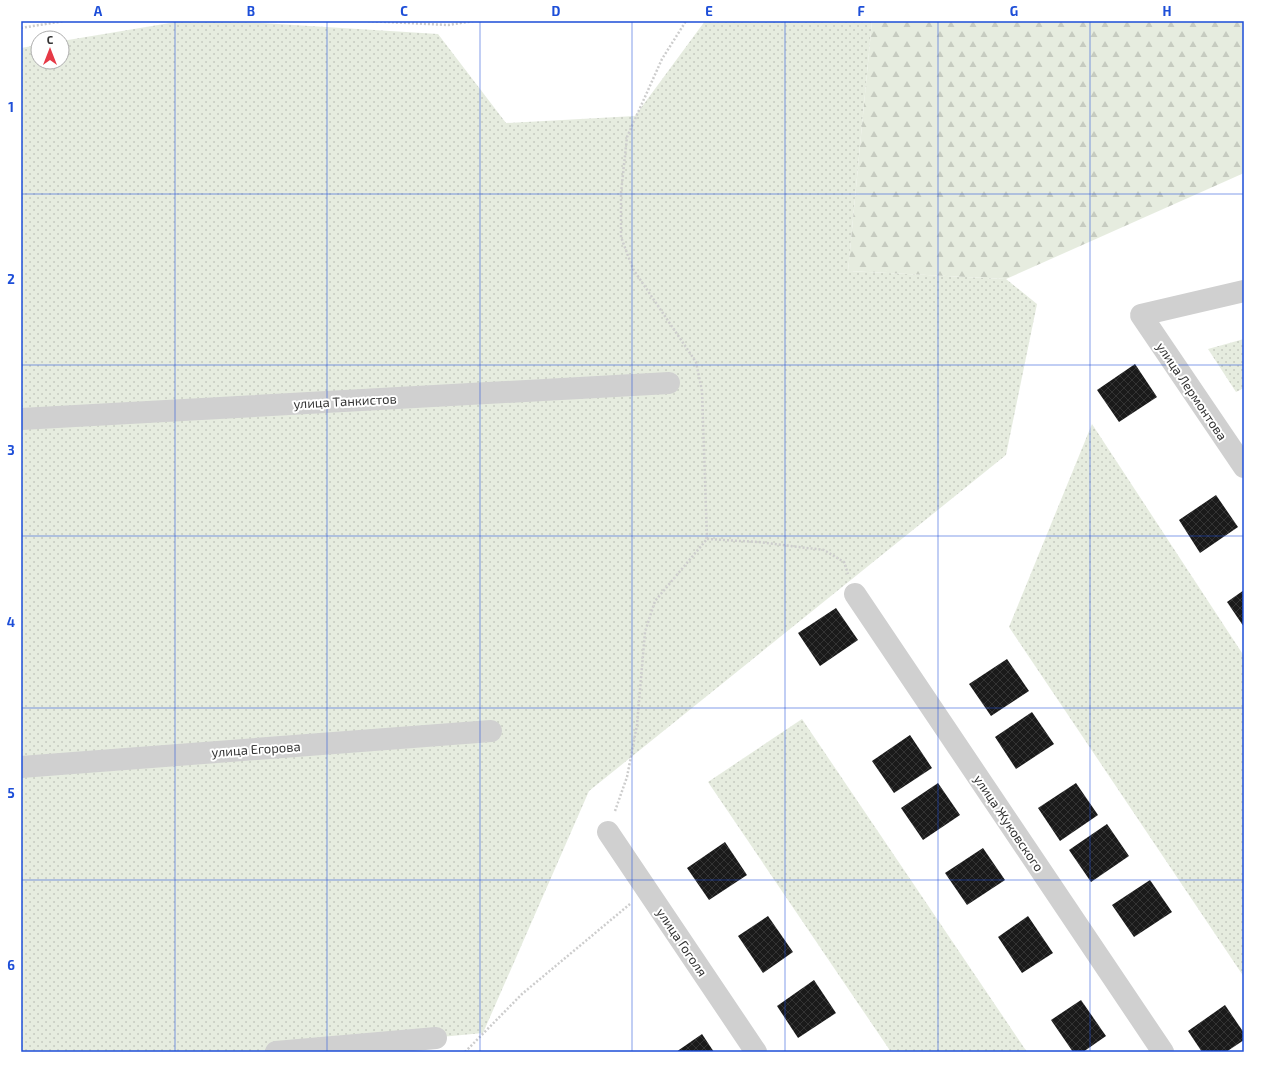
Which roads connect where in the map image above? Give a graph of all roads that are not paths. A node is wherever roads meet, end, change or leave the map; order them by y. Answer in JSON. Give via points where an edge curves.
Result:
{"nodes":[{"id":1,"x":1244,"y":291,"type":"edge"},
{"id":2,"x":669,"y":382,"type":"dead end"},
{"id":3,"x":21,"y":418,"type":"edge"},
{"id":4,"x":1244,"y":467,"type":"edge"},
{"id":5,"x":855,"y":594,"type":"road end"},
{"id":6,"x":491,"y":731,"type":"dead end"},
{"id":7,"x":21,"y":768,"type":"edge"},
{"id":8,"x":608,"y":832,"type":"road end"},
{"id":9,"x":436,"y":1038,"type":"dead end"},
{"id":10,"x":276,"y":1052,"type":"edge"},
{"id":11,"x":756,"y":1052,"type":"edge"},
{"id":12,"x":1163,"y":1052,"type":"edge"}],
"edges":[{"from":1,"to":4,"type":"street","name":"улица Лермонтова","via":[[1141,316]]},
{"from":2,"to":3,"type":"street","name":"улица Танкистов"},
{"from":5,"to":12,"type":"street","name":"улица Жуковского"},
{"from":6,"to":7,"type":"street","name":"улица Егорова"},
{"from":8,"to":11,"type":"street","name":"улица Гоголя"},
{"from":9,"to":10,"type":"street"}]}
